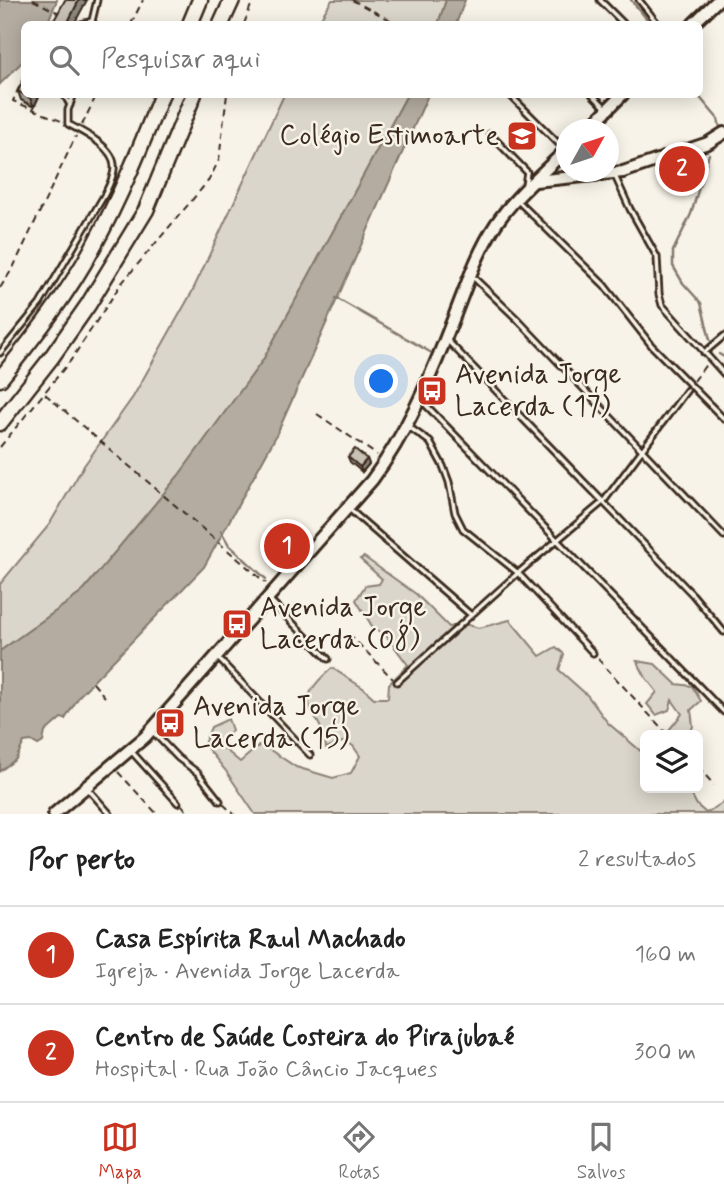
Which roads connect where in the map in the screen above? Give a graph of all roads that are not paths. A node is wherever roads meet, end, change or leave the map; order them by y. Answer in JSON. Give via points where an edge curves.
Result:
{"nodes":[{"id":1,"x":97,"y":0,"type":"edge"},
{"id":2,"x":200,"y":0,"type":"edge"},
{"id":3,"x":232,"y":0,"type":"edge"},
{"id":4,"x":600,"y":0,"type":"edge"},
{"id":5,"x":639,"y":0,"type":"edge"},
{"id":6,"x":716,"y":1,"type":"edge"},
{"id":7,"x":93,"y":21,"type":"edge"},
{"id":8,"x":191,"y":21,"type":"edge"},
{"id":9,"x":222,"y":21,"type":"edge"},
{"id":10,"x":621,"y":21,"type":"edge"},
{"id":11,"x":656,"y":21,"type":"edge"},
{"id":12,"x":696,"y":21,"type":"edge"},
{"id":13,"x":66,"y":98,"type":"edge"},
{"id":14,"x":73,"y":98,"type":"edge"},
{"id":15,"x":160,"y":98,"type":"edge"},
{"id":16,"x":192,"y":98,"type":"edge"},
{"id":17,"x":513,"y":98,"type":"edge"},
{"id":18,"x":596,"y":98,"type":"edge"},
{"id":19,"x":619,"y":98,"type":"edge"},
{"id":20,"x":70,"y":105,"type":"junction"},
{"id":21,"x":607,"y":110,"type":"junction"},
{"id":22,"x":598,"y":119,"type":"edge"},
{"id":23,"x":724,"y":133,"type":"edge"},
{"id":24,"x":490,"y":134,"type":"dead end"},
{"id":25,"x":556,"y":140,"type":"edge"},
{"id":26,"x":556,"y":160,"type":"edge"},
{"id":27,"x":619,"y":173,"type":"edge"},
{"id":28,"x":556,"y":179,"type":"edge"},
{"id":29,"x":535,"y":181,"type":"junction"},
{"id":30,"x":618,"y":182,"type":"edge"},
{"id":31,"x":525,"y":190,"type":"junction"},
{"id":32,"x":516,"y":199,"type":"junction"},
{"id":33,"x":471,"y":274,"type":"junction"},
{"id":34,"x":724,"y":336,"type":"edge"},
{"id":35,"x":445,"y":339,"type":"junction"},
{"id":36,"x":0,"y":353,"type":"edge"},
{"id":37,"x":704,"y":353,"type":"junction"},
{"id":38,"x":724,"y":374,"type":"edge"},
{"id":39,"x":0,"y":379,"type":"edge"},
{"id":40,"x":687,"y":390,"type":"dead end"},
{"id":41,"x":421,"y":400,"type":"junction"},
{"id":42,"x":724,"y":419,"type":"edge"},
{"id":43,"x":0,"y":423,"type":"edge"},
{"id":44,"x":407,"y":426,"type":"junction"},
{"id":45,"x":642,"y":450,"type":"junction"},
{"id":46,"x":604,"y":501,"type":"junction"},
{"id":47,"x":348,"y":508,"type":"junction"},
{"id":48,"x":724,"y":536,"type":"edge"},
{"id":49,"x":556,"y":540,"type":"junction"},
{"id":50,"x":518,"y":573,"type":"junction"},
{"id":51,"x":271,"y":595,"type":"junction"},
{"id":52,"x":471,"y":615,"type":"junction"},
{"id":53,"x":724,"y":632,"type":"edge"},
{"id":54,"x":593,"y":653,"type":"road end"},
{"id":55,"x":217,"y":657,"type":"junction"},
{"id":56,"x":328,"y":659,"type":"dead end"},
{"id":57,"x":397,"y":682,"type":"road end"},
{"id":58,"x":724,"y":712,"type":"edge"},
{"id":59,"x":152,"y":730,"type":"junction"},
{"id":60,"x":131,"y":751,"type":"junction"},
{"id":61,"x":310,"y":755,"type":"dead end"},
{"id":62,"x":86,"y":787,"type":"junction"},
{"id":63,"x":220,"y":801,"type":"road end"},
{"id":64,"x":178,"y":803,"type":"road end"},
{"id":65,"x":54,"y":814,"type":"edge"},
{"id":66,"x":110,"y":814,"type":"edge"}],
"edges":[{"from":1,"to":7,"type":"lane"},
{"from":2,"to":8,"type":"highway"},
{"from":3,"to":9,"type":"highway"},
{"from":4,"to":10,"type":"lane"},
{"from":5,"to":11,"type":"lane"},
{"from":6,"to":12,"type":"main road"},
{"from":13,"to":20,"type":"lane"},
{"from":14,"to":20,"type":"lane"},
{"from":15,"to":39,"type":"highway","via":[[93,248],[54,309]]},
{"from":16,"to":43,"type":"highway","via":[[146,210],[88,305]]},
{"from":17,"to":25,"type":"lane"},
{"from":18,"to":21,"type":"lane"},
{"from":19,"to":21,"type":"main road"},
{"from":20,"to":36,"type":"lane","via":[[68,124],[109,153],[115,168],[105,194],[40,304]]},
{"from":21,"to":22,"type":"main road"},
{"from":23,"to":27,"type":"main road","via":[[708,144]]},
{"from":24,"to":31,"type":"lane","via":[[527,172]]},
{"from":26,"to":29,"type":"main road"},
{"from":28,"to":29,"type":"main road"},
{"from":29,"to":31,"type":"main road"},
{"from":30,"to":37,"type":"lane","via":[[657,257],[662,305]]},
{"from":31,"to":32,"type":"main road"},
{"from":32,"to":33,"type":"main road","via":[[496,224]]},
{"from":32,"to":42,"type":"lane","via":[[604,285],[652,346]]},
{"from":33,"to":35,"type":"main road"},
{"from":33,"to":45,"type":"lane"},
{"from":34,"to":37,"type":"lane"},
{"from":35,"to":41,"type":"main road"},
{"from":35,"to":46,"type":"lane"},
{"from":37,"to":38,"type":"lane"},
{"from":40,"to":45,"type":"lane"},
{"from":41,"to":44,"type":"main road"},
{"from":41,"to":49,"type":"lane"},
{"from":44,"to":47,"type":"main road"},
{"from":44,"to":50,"type":"lane","via":[[434,448],[447,473],[463,529]]},
{"from":45,"to":46,"type":"lane"},
{"from":45,"to":48,"type":"lane"},
{"from":46,"to":49,"type":"lane"},
{"from":46,"to":53,"type":"lane"},
{"from":47,"to":51,"type":"main road"},
{"from":47,"to":52,"type":"lane"},
{"from":49,"to":50,"type":"lane"},
{"from":49,"to":58,"type":"lane"},
{"from":50,"to":52,"type":"lane"},
{"from":50,"to":54,"type":"lane"},
{"from":51,"to":55,"type":"main road"},
{"from":51,"to":56,"type":"lane"},
{"from":52,"to":57,"type":"lane"},
{"from":55,"to":59,"type":"main road"},
{"from":55,"to":61,"type":"lane"},
{"from":59,"to":60,"type":"main road"},
{"from":59,"to":63,"type":"lane"},
{"from":60,"to":62,"type":"main road"},
{"from":60,"to":64,"type":"lane"},
{"from":62,"to":65,"type":"main road"},
{"from":62,"to":66,"type":"lane"}]}
